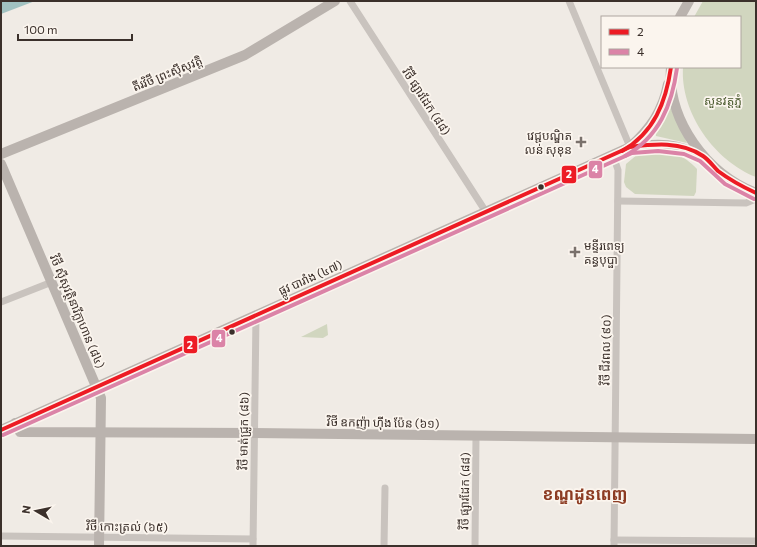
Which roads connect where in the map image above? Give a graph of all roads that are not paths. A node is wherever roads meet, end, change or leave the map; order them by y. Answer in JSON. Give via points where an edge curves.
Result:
{"nodes":[{"id":1,"x":335,"y":1,"type":"edge"},
{"id":2,"x":350,"y":1,"type":"edge"},
{"id":3,"x":569,"y":1,"type":"edge"},
{"id":4,"x":689,"y":1,"type":"edge"},
{"id":5,"x":681,"y":16,"type":"edge"},
{"id":6,"x":670,"y":70,"type":"edge"},
{"id":7,"x":630,"y":148,"type":"junction"},
{"id":8,"x":1,"y":154,"type":"edge"},
{"id":9,"x":612,"y":156,"type":"junction"},
{"id":10,"x":703,"y":157,"type":"junction"},
{"id":11,"x":1,"y":164,"type":"edge"},
{"id":12,"x":756,"y":193,"type":"edge"},
{"id":13,"x":756,"y":199,"type":"edge"},
{"id":14,"x":618,"y":201,"type":"junction"},
{"id":15,"x":486,"y":212,"type":"junction"},
{"id":16,"x":52,"y":282,"type":"junction"},
{"id":17,"x":1,"y":302,"type":"edge"},
{"id":18,"x":256,"y":315,"type":"junction"},
{"id":19,"x":97,"y":387,"type":"junction"},
{"id":20,"x":15,"y":423,"type":"junction"},
{"id":21,"x":1,"y":430,"type":"edge"},
{"id":22,"x":101,"y":432,"type":"junction"},
{"id":23,"x":254,"y":433,"type":"junction"},
{"id":24,"x":476,"y":436,"type":"junction"},
{"id":25,"x":615,"y":437,"type":"junction"},
{"id":26,"x":756,"y":439,"type":"edge"},
{"id":27,"x":385,"y":488,"type":"dead end"},
{"id":28,"x":1,"y":536,"type":"edge"},
{"id":29,"x":99,"y":541,"type":"edge"},
{"id":30,"x":756,"y":541,"type":"edge"},
{"id":31,"x":253,"y":542,"type":"edge"},
{"id":32,"x":614,"y":543,"type":"edge"},
{"id":33,"x":384,"y":546,"type":"edge"},
{"id":34,"x":475,"y":546,"type":"edge"}],
"edges":[{"from":1,"to":8,"type":"main road","name":"តីរវិថី ព្រះស៊ីសុវត្តិ","via":[[245,55]]},
{"from":2,"to":15,"type":"street","name":"វិថី ផ្សារដែក (៨៨)"},
{"from":3,"to":7,"type":"street"},
{"from":4,"to":5,"type":"main road"},
{"from":6,"to":7,"type":"main road","name":"ផ្លូវ បារាំង (៤៧)","via":[[666,96],[658,116],[646,133]]},
{"from":6,"to":10,"type":"main road","via":[[673,96],[680,118]]},
{"from":7,"to":9,"type":"main road","name":"ផ្លូវ បារាំង (៤៧)"},
{"from":7,"to":10,"type":"main road","name":"ផ្លូវ បារាំង (៤៧)","via":[[659,144],[678,146]]},
{"from":9,"to":14,"type":"street","name":"វិថី ជីវពល (៩០)","via":[[618,170]]},
{"from":9,"to":15,"type":"main road","name":"ផ្លូវ បារាំង (៤៧)"},
{"from":10,"to":12,"type":"main road","via":[[725,176]]},
{"from":11,"to":16,"type":"main road","name":"វិថី ស៊ីសុវត្ថិនារីក្លាហាន (៨៤)"},
{"from":13,"to":14,"type":"street","via":[[746,203]]},
{"from":14,"to":25,"type":"street","name":"វិថី ជីវពល (៩០)"},
{"from":15,"to":18,"type":"main road","name":"ផ្លូវ បារាំង (៤៧)"},
{"from":16,"to":17,"type":"street"},
{"from":16,"to":19,"type":"main road","name":"វិថី ស៊ីសុវត្ថិនារីក្លាហាន (៨៤)"},
{"from":18,"to":19,"type":"main road","name":"ផ្លូវ បារាំង (៤៧)"},
{"from":18,"to":23,"type":"street","name":"វិថី មាត់ជ្រូក (៨៦)"},
{"from":19,"to":20,"type":"main road","name":"ផ្លូវ បារាំង (៤៧)"},
{"from":19,"to":22,"type":"main road","name":"វិថី ស៊ីសុវត្ថិនារីក្លាហាន (៨៤)","via":[[101,398]]},
{"from":20,"to":21,"type":"main road","name":"ផ្លូវ បារាំង (៤៧)"},
{"from":20,"to":22,"type":"main road","name":"វិថី ឧកញ៉ា ហ៊ីង ប៉ែន (៦១)","via":[[20,432]]},
{"from":22,"to":23,"type":"main road","name":"វិថី ឧកញ៉ា ហ៊ីង ប៉ែន (៦១)"},
{"from":22,"to":29,"type":"main road","name":"វិថី ស៊ីសុវត្ថិនារីក្លាហាន (៨៤)"},
{"from":23,"to":24,"type":"main road","name":"វិថី ឧកញ៉ា ហ៊ីង ប៉ែន (៦១)"},
{"from":23,"to":31,"type":"street","name":"វិថី មាត់ជ្រូក (៨៦)"},
{"from":24,"to":25,"type":"main road","name":"វិថី ឧកញ៉ា ហ៊ីង ប៉ែន (៦១)"},
{"from":24,"to":34,"type":"street","name":"វិថី ផ្សារដែក (៨៨)"},
{"from":25,"to":26,"type":"main road","name":"វិថី ឧកញ៉ា ហ៊ីង ប៉ែន (៦១)"},
{"from":25,"to":32,"type":"street","name":"វិថី ជីវពល (៩០)"},
{"from":27,"to":33,"type":"street"},
{"from":28,"to":29,"type":"street","name":"វិថី កោះត្រល់ (៦៥)"},
{"from":29,"to":31,"type":"street","name":"វិថី កោះត្រល់ (៦៥)"},
{"from":30,"to":32,"type":"street"}]}
